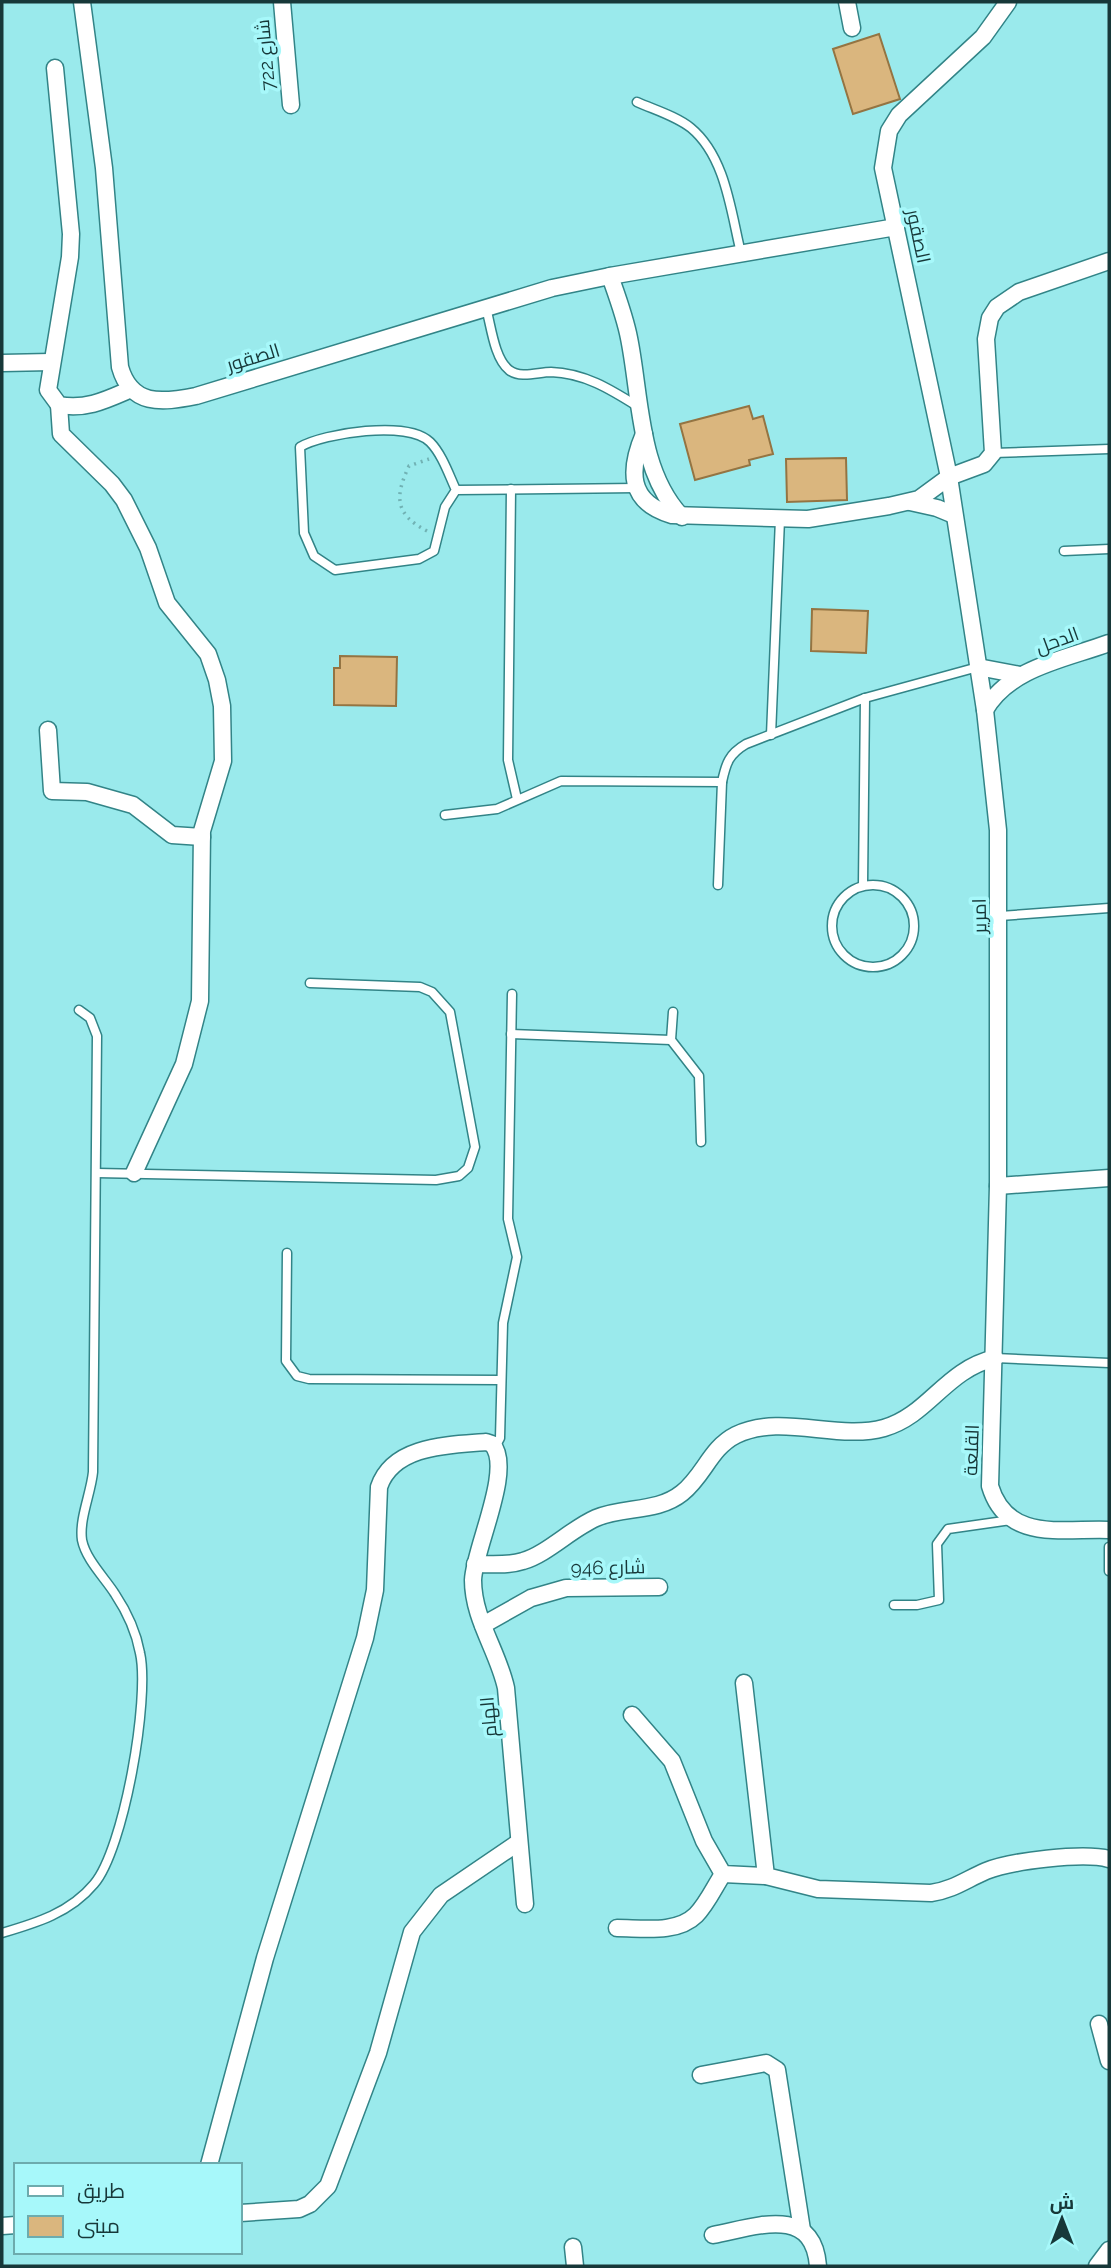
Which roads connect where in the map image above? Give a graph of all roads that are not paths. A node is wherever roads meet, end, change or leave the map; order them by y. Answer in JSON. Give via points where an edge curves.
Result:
{"nodes":[{"id":1,"x":82,"y":2,"type":"edge"},
{"id":2,"x":282,"y":2,"type":"edge"},
{"id":3,"x":847,"y":2,"type":"edge"},
{"id":4,"x":1008,"y":2,"type":"edge"},
{"id":5,"x":852,"y":28,"type":"dead end"},
{"id":6,"x":55,"y":68,"type":"dead end"},
{"id":7,"x":637,"y":102,"type":"dead end"},
{"id":8,"x":291,"y":105,"type":"dead end"},
{"id":9,"x":896,"y":228,"type":"junction"},
{"id":10,"x":741,"y":253,"type":"junction"},
{"id":11,"x":1109,"y":261,"type":"edge"},
{"id":12,"x":610,"y":276,"type":"junction"},
{"id":13,"x":486,"y":308,"type":"junction"},
{"id":14,"x":51,"y":362,"type":"junction"},
{"id":15,"x":2,"y":363,"type":"edge"},
{"id":16,"x":129,"y":390,"type":"junction"},
{"id":17,"x":59,"y":405,"type":"junction"},
{"id":18,"x":640,"y":407,"type":"junction"},
{"id":19,"x":644,"y":434,"type":"junction"},
{"id":20,"x":1109,"y":449,"type":"edge"},
{"id":21,"x":993,"y":453,"type":"junction"},
{"id":22,"x":949,"y":477,"type":"junction"},
{"id":23,"x":637,"y":488,"type":"junction"},
{"id":24,"x":511,"y":489,"type":"junction"},
{"id":25,"x":456,"y":490,"type":"junction"},
{"id":26,"x":910,"y":502,"type":"junction"},
{"id":27,"x":954,"y":515,"type":"junction"},
{"id":28,"x":682,"y":517,"type":"junction"},
{"id":29,"x":780,"y":519,"type":"junction"},
{"id":30,"x":1109,"y":549,"type":"edge"},
{"id":31,"x":1065,"y":551,"type":"dead end"},
{"id":32,"x":1109,"y":643,"type":"edge"},
{"id":33,"x":978,"y":667,"type":"junction"},
{"id":34,"x":1020,"y":675,"type":"junction"},
{"id":35,"x":865,"y":698,"type":"junction"},
{"id":36,"x":985,"y":709,"type":"junction"},
{"id":37,"x":48,"y":730,"type":"dead end"},
{"id":38,"x":771,"y":735,"type":"junction"},
{"id":39,"x":722,"y":782,"type":"junction"},
{"id":40,"x":517,"y":799,"type":"junction"},
{"id":41,"x":445,"y":814,"type":"dead end"},
{"id":42,"x":202,"y":837,"type":"junction"},
{"id":43,"x":718,"y":885,"type":"dead end"},
{"id":44,"x":863,"y":885,"type":"junction"},
{"id":45,"x":1109,"y":908,"type":"edge"},
{"id":46,"x":1000,"y":916,"type":"junction"},
{"id":47,"x":310,"y":983,"type":"dead end"},
{"id":48,"x":512,"y":994,"type":"dead end"},
{"id":49,"x":79,"y":1010,"type":"dead end"},
{"id":50,"x":673,"y":1012,"type":"dead end"},
{"id":51,"x":511,"y":1034,"type":"junction"},
{"id":52,"x":671,"y":1040,"type":"junction"},
{"id":53,"x":701,"y":1142,"type":"dead end"},
{"id":54,"x":97,"y":1173,"type":"junction"},
{"id":55,"x":134,"y":1173,"type":"junction"},
{"id":56,"x":1109,"y":1178,"type":"edge"},
{"id":57,"x":998,"y":1186,"type":"junction"},
{"id":58,"x":287,"y":1253,"type":"dead end"},
{"id":59,"x":995,"y":1358,"type":"junction"},
{"id":60,"x":1109,"y":1363,"type":"edge"},
{"id":61,"x":500,"y":1380,"type":"junction"},
{"id":62,"x":495,"y":1447,"type":"junction"},
{"id":63,"x":1011,"y":1520,"type":"junction"},
{"id":64,"x":1109,"y":1531,"type":"edge"},
{"id":65,"x":1109,"y":1547,"type":"edge"},
{"id":66,"x":475,"y":1564,"type":"junction"},
{"id":67,"x":1109,"y":1571,"type":"edge"},
{"id":68,"x":659,"y":1587,"type":"dead end"},
{"id":69,"x":894,"y":1605,"type":"dead end"},
{"id":70,"x":483,"y":1625,"type":"junction"},
{"id":71,"x":744,"y":1684,"type":"dead end"},
{"id":72,"x":632,"y":1715,"type":"dead end"},
{"id":73,"x":519,"y":1842,"type":"junction"},
{"id":74,"x":1109,"y":1858,"type":"edge"},
{"id":75,"x":723,"y":1874,"type":"junction"},
{"id":76,"x":766,"y":1876,"type":"junction"},
{"id":77,"x":525,"y":1904,"type":"dead end"},
{"id":78,"x":617,"y":1928,"type":"dead end"},
{"id":79,"x":2,"y":1933,"type":"edge"},
{"id":80,"x":1099,"y":2024,"type":"dead end"},
{"id":81,"x":1109,"y":2061,"type":"edge"},
{"id":82,"x":701,"y":2076,"type":"dead end"},
{"id":83,"x":210,"y":2163,"type":"edge"},
{"id":84,"x":242,"y":2213,"type":"edge"},
{"id":85,"x":802,"y":2230,"type":"junction"},
{"id":86,"x":713,"y":2235,"type":"dead end"},
{"id":87,"x":573,"y":2247,"type":"dead end"},
{"id":88,"x":1109,"y":2250,"type":"edge"},
{"id":89,"x":575,"y":2266,"type":"edge"},
{"id":90,"x":818,"y":2266,"type":"edge"},
{"id":91,"x":1097,"y":2266,"type":"edge"}],
"edges":[{"from":1,"to":16,"type":"street","via":[[104,168],[120,366]]},
{"from":2,"to":8,"type":"street","name":"شارع 722"},
{"from":3,"to":5,"type":"street"},
{"from":4,"to":9,"type":"street","name":"الصقور","via":[[983,37],[899,115],[889,131],[883,168]]},
{"from":6,"to":14,"type":"street","via":[[71,234]]},
{"from":7,"to":10,"type":"lane","via":[[685,124],[705,144],[726,191]]},
{"from":9,"to":10,"type":"street","name":"الصقور"},
{"from":9,"to":22,"type":"street","name":"الصقور"},
{"from":10,"to":12,"type":"street","name":"الصقور"},
{"from":11,"to":21,"type":"street","via":[[1019,292],[997,307],[990,318],[986,339]]},
{"from":12,"to":13,"type":"street","name":"الصقور"},
{"from":12,"to":18,"type":"street","via":[[627,330]]},
{"from":13,"to":16,"type":"street","name":"الصقور","via":[[196,396],[164,401]]},
{"from":13,"to":18,"type":"lane","via":[[508,369],[523,375],[578,375]]},
{"from":14,"to":15,"type":"street"},
{"from":14,"to":17,"type":"street","via":[[48,390]]},
{"from":16,"to":17,"type":"street","via":[[86,406]]},
{"from":17,"to":42,"type":"street","via":[[61,434],[124,500],[148,548],[166,603],[200,642],[214,667],[222,706],[223,761],[204,816]]},
{"from":18,"to":19,"type":"street"},
{"from":19,"to":23,"type":"street","via":[[632,472]]},
{"from":19,"to":28,"type":"street","via":[[662,489]]},
{"from":20,"to":21,"type":"lane"},
{"from":21,"to":22,"type":"street","via":[[984,464]]},
{"from":22,"to":26,"type":"street"},
{"from":22,"to":27,"type":"street","name":"امرير"},
{"from":23,"to":24,"type":"lane"},
{"from":23,"to":28,"type":"street","via":[[656,508]]},
{"from":24,"to":25,"type":"lane"},
{"from":24,"to":40,"type":"lane","via":[[508,760]]},
{"from":25,"to":25,"type":"lane","via":[[429,441],[400,429],[315,438],[300,447],[304,533],[314,556],[335,570],[419,559],[434,551],[445,507]]},
{"from":26,"to":27,"type":"street"},
{"from":26,"to":29,"type":"street","via":[[839,515]]},
{"from":27,"to":33,"type":"street","name":"امرير"},
{"from":28,"to":29,"type":"street"},
{"from":29,"to":38,"type":"lane"},
{"from":30,"to":31,"type":"lane"},
{"from":32,"to":34,"type":"street","name":"الدحل"},
{"from":33,"to":34,"type":"street"},
{"from":33,"to":35,"type":"lane"},
{"from":33,"to":36,"type":"street","name":"امرير"},
{"from":34,"to":36,"type":"street","via":[[996,693]]},
{"from":35,"to":38,"type":"lane"},
{"from":35,"to":44,"type":"lane"},
{"from":36,"to":46,"type":"street","name":"امرير","via":[[998,830]]},
{"from":37,"to":42,"type":"street","via":[[52,791],[88,792],[133,805],[172,835]]},
{"from":38,"to":39,"type":"lane","via":[[733,752]]},
{"from":39,"to":40,"type":"lane","via":[[561,781]]},
{"from":39,"to":43,"type":"lane"},
{"from":40,"to":41,"type":"lane","via":[[496,809]]},
{"from":42,"to":55,"type":"street","via":[[200,1001],[184,1064]]},
{"from":44,"to":44,"type":"lane","via":[[886,886],[906,900],[915,922],[910,945],[894,962],[871,967],[849,960],[834,941],[832,918],[843,897]]},
{"from":45,"to":46,"type":"lane"},
{"from":46,"to":57,"type":"street","name":"امرير"},
{"from":47,"to":55,"type":"lane","via":[[420,987],[443,1001],[453,1025],[475,1147],[468,1168],[459,1176],[436,1180]]},
{"from":48,"to":51,"type":"lane"},
{"from":49,"to":54,"type":"lane","via":[[96,1030]]},
{"from":50,"to":52,"type":"lane"},
{"from":51,"to":52,"type":"lane"},
{"from":51,"to":61,"type":"lane","via":[[508,1219],[517,1266],[503,1323]]},
{"from":52,"to":53,"type":"lane","via":[[699,1076]]},
{"from":54,"to":55,"type":"lane"},
{"from":54,"to":79,"type":"lane","via":[[93,1472],[82,1540],[132,1624],[141,1656],[141,1705],[123,1811],[102,1875],[63,1911]]},
{"from":56,"to":57,"type":"street"},
{"from":57,"to":59,"type":"street","name":"امرير"},
{"from":58,"to":61,"type":"lane","via":[[286,1361],[297,1376]]},
{"from":59,"to":60,"type":"lane"},
{"from":59,"to":63,"type":"street","name":"القلعة","via":[[990,1486]]},
{"from":59,"to":66,"type":"street","via":[[964,1369],[908,1417],[888,1427],[863,1432],[772,1427],[745,1431],[722,1445],[672,1500],[598,1517],[523,1561]]},
{"from":61,"to":62,"type":"lane","via":[[500,1438]]},
{"from":62,"to":66,"type":"street","name":"الهام","via":[[496,1483]]},
{"from":62,"to":83,"type":"street","via":[[486,1442],[418,1452],[396,1461],[382,1479],[375,1590],[365,1638],[265,1958]]},
{"from":63,"to":64,"type":"street","via":[[1036,1528]]},
{"from":63,"to":69,"type":"lane","via":[[948,1529],[937,1544],[939,1600]]},
{"from":65,"to":67,"type":"lane"},
{"from":66,"to":70,"type":"street","name":"الهام","via":[[474,1595]]},
{"from":68,"to":70,"type":"street","name":"شارع 946","via":[[566,1588],[531,1598]]},
{"from":70,"to":73,"type":"street","name":"الهام","via":[[506,1688]]},
{"from":71,"to":76,"type":"street"},
{"from":72,"to":75,"type":"street","via":[[672,1761],[704,1841]]},
{"from":73,"to":77,"type":"street","name":"الهام"},
{"from":73,"to":84,"type":"street","via":[[441,1895],[412,1932],[378,2053],[328,2186],[299,2209]]},
{"from":74,"to":76,"type":"street","via":[[1079,1856],[1007,1865],[931,1894],[818,1889]]},
{"from":75,"to":76,"type":"street"},
{"from":75,"to":78,"type":"street","via":[[698,1913],[684,1923],[659,1929]]},
{"from":80,"to":81,"type":"street"},
{"from":82,"to":85,"type":"street","via":[[766,2063],[778,2070]]},
{"from":85,"to":86,"type":"street","via":[[782,2223]]},
{"from":85,"to":90,"type":"street","via":[[816,2250]]},
{"from":87,"to":89,"type":"street"},
{"from":88,"to":91,"type":"street"}]}
